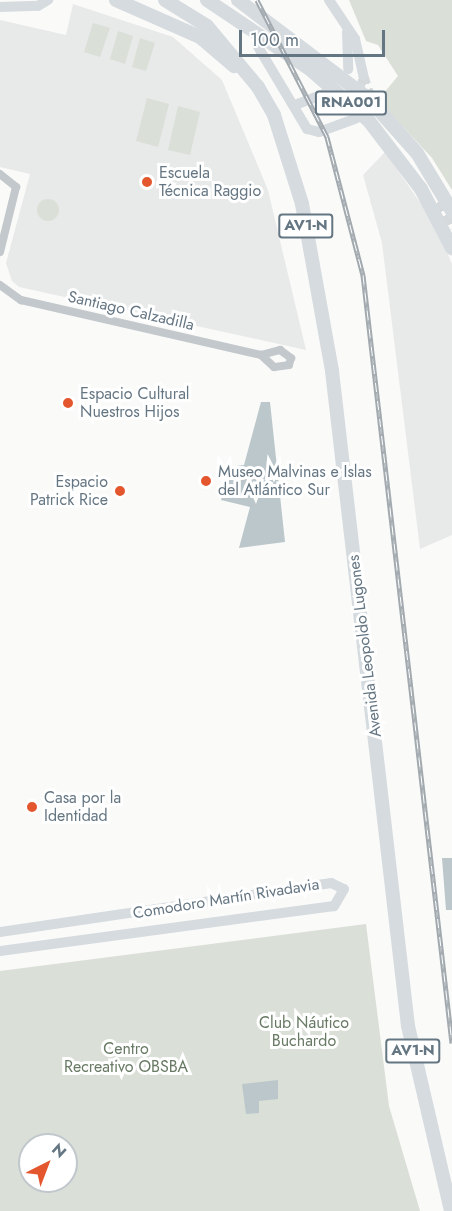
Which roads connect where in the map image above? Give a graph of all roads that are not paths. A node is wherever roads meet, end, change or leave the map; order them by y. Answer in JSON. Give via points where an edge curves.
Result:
{"nodes":[{"id":1,"x":48,"y":0,"type":"edge"},
{"id":2,"x":116,"y":0,"type":"edge"},
{"id":3,"x":165,"y":0,"type":"edge"},
{"id":4,"x":207,"y":0,"type":"edge"},
{"id":5,"x":238,"y":0,"type":"edge"},
{"id":6,"x":329,"y":0,"type":"edge"},
{"id":7,"x":0,"y":7,"type":"edge"},
{"id":8,"x":346,"y":26,"type":"junction"},
{"id":9,"x":258,"y":45,"type":"dead end"},
{"id":10,"x":348,"y":69,"type":"dead end"},
{"id":11,"x":363,"y":75,"type":"dead end"},
{"id":12,"x":258,"y":87,"type":"junction"},
{"id":13,"x":324,"y":94,"type":"dead end"},
{"id":14,"x":295,"y":105,"type":"junction"},
{"id":15,"x":357,"y":118,"type":"dead end"},
{"id":16,"x":0,"y":174,"type":"edge"},
{"id":17,"x":452,"y":211,"type":"tunnel mouth"},
{"id":18,"x":452,"y":248,"type":"edge"},
{"id":19,"x":0,"y":252,"type":"edge"},
{"id":20,"x":0,"y":285,"type":"edge"},
{"id":21,"x":261,"y":355,"type":"dead end"},
{"id":22,"x":86,"y":920,"type":"junction"},
{"id":23,"x":0,"y":932,"type":"edge"},
{"id":24,"x":90,"y":939,"type":"junction"},
{"id":25,"x":0,"y":951,"type":"edge"},
{"id":26,"x":451,"y":1211,"type":"edge"}],
"edges":[{"from":1,"to":7,"type":"street"},
{"from":2,"to":12,"type":"highway","via":[[200,37]]},
{"from":3,"to":12,"type":"highway","via":[[207,26]]},
{"from":4,"to":18,"type":"highway","number":"RNA001","via":[[310,70],[369,121],[421,189]]},
{"from":5,"to":17,"type":"highway","via":[[314,52],[369,99],[417,153]]},
{"from":6,"to":8,"type":"street"},
{"from":8,"to":10,"type":"street"},
{"from":8,"to":11,"type":"street","via":[[357,46]]},
{"from":9,"to":14,"type":"street"},
{"from":12,"to":26,"type":"highway","name":"Avenida Leopoldo Lugones","number":"AV1-N","via":[[289,157],[325,316],[408,1026]]},
{"from":13,"to":14,"type":"street"},
{"from":14,"to":15,"type":"street","via":[[313,132]]},
{"from":16,"to":19,"type":"street","via":[[16,187]]},
{"from":20,"to":21,"type":"street","name":"Santiago Calzadilla","via":[[21,300]]},
{"from":22,"to":23,"type":"street","name":"Comodoro Martín Rivadavia"},
{"from":22,"to":24,"type":"street"},
{"from":22,"to":24,"type":"street","name":"Comodoro Martín Rivadavia","via":[[332,883],[344,889],[334,906]]},
{"from":24,"to":25,"type":"street","name":"Comodoro Martín Rivadavia"}]}
